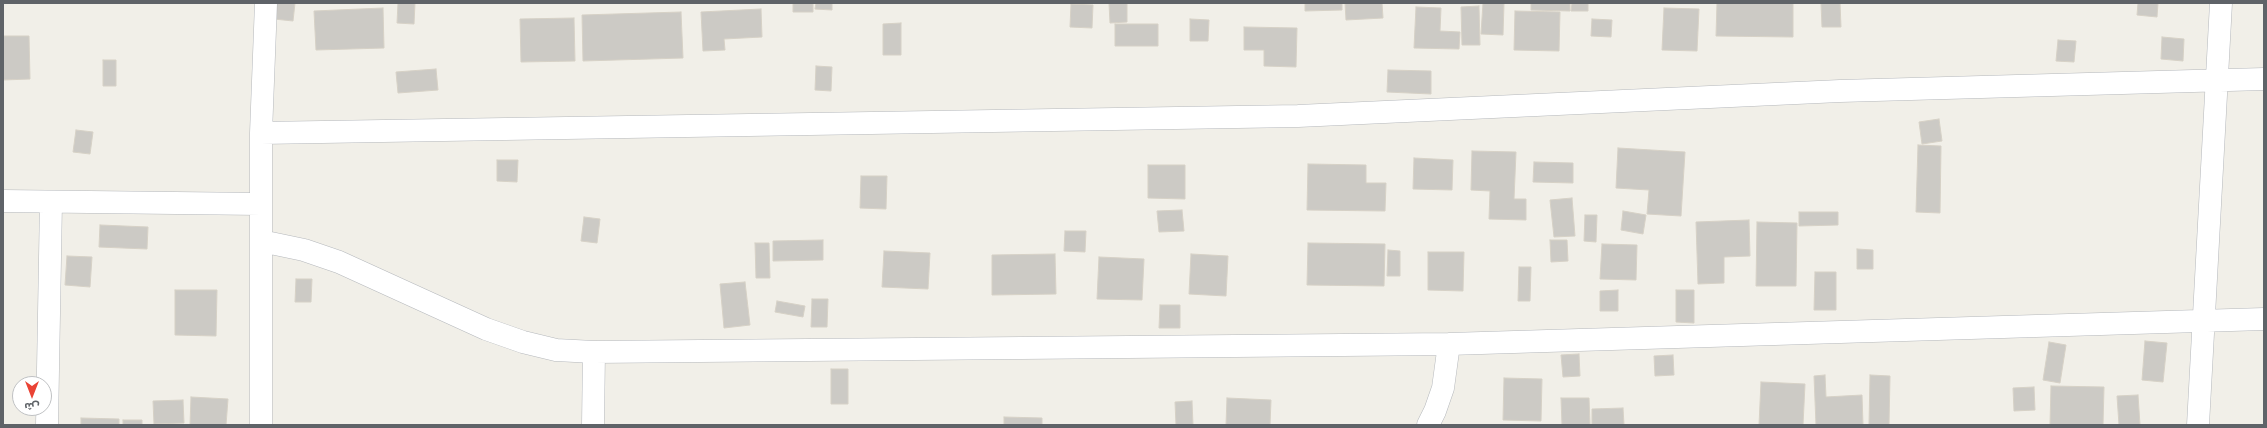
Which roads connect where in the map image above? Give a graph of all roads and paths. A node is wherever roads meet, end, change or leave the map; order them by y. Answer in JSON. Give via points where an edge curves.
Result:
{"nodes":[{"id":1,"x":266,"y":3,"type":"edge"},
{"id":2,"x":2221,"y":3,"type":"edge"},
{"id":3,"x":2264,"y":79,"type":"edge"},
{"id":4,"x":2217,"y":82,"type":"junction"},
{"id":5,"x":261,"y":133,"type":"junction"},
{"id":6,"x":3,"y":201,"type":"edge"},
{"id":7,"x":51,"y":202,"type":"junction"},
{"id":8,"x":261,"y":204,"type":"junction"},
{"id":9,"x":261,"y":241,"type":"junction"},
{"id":10,"x":2264,"y":319,"type":"edge"},
{"id":11,"x":2203,"y":322,"type":"junction"},
{"id":12,"x":1449,"y":344,"type":"junction"},
{"id":13,"x":594,"y":352,"type":"junction"},
{"id":14,"x":47,"y":425,"type":"edge"},
{"id":15,"x":261,"y":425,"type":"edge"},
{"id":16,"x":593,"y":425,"type":"edge"},
{"id":17,"x":1428,"y":425,"type":"edge"},
{"id":18,"x":2198,"y":425,"type":"edge"}],
"edges":[{"from":1,"to":5,"type":"street"},
{"from":2,"to":4,"type":"street"},
{"from":3,"to":4,"type":"street"},
{"from":4,"to":5,"type":"street","via":[[1840,91],[1298,116]]},
{"from":4,"to":11,"type":"street"},
{"from":5,"to":8,"type":"street"},
{"from":6,"to":7,"type":"street"},
{"from":7,"to":8,"type":"street"},
{"from":7,"to":14,"type":"street"},
{"from":8,"to":9,"type":"street"},
{"from":9,"to":13,"type":"street","via":[[304,250],[339,262],[486,329],[523,342],[556,350]]},
{"from":9,"to":15,"type":"street"},
{"from":10,"to":11,"type":"street"},
{"from":11,"to":12,"type":"street"},
{"from":11,"to":18,"type":"street"},
{"from":12,"to":13,"type":"street"},
{"from":12,"to":17,"type":"street","via":[[1443,388],[1436,411]]},
{"from":13,"to":16,"type":"street"}]}
